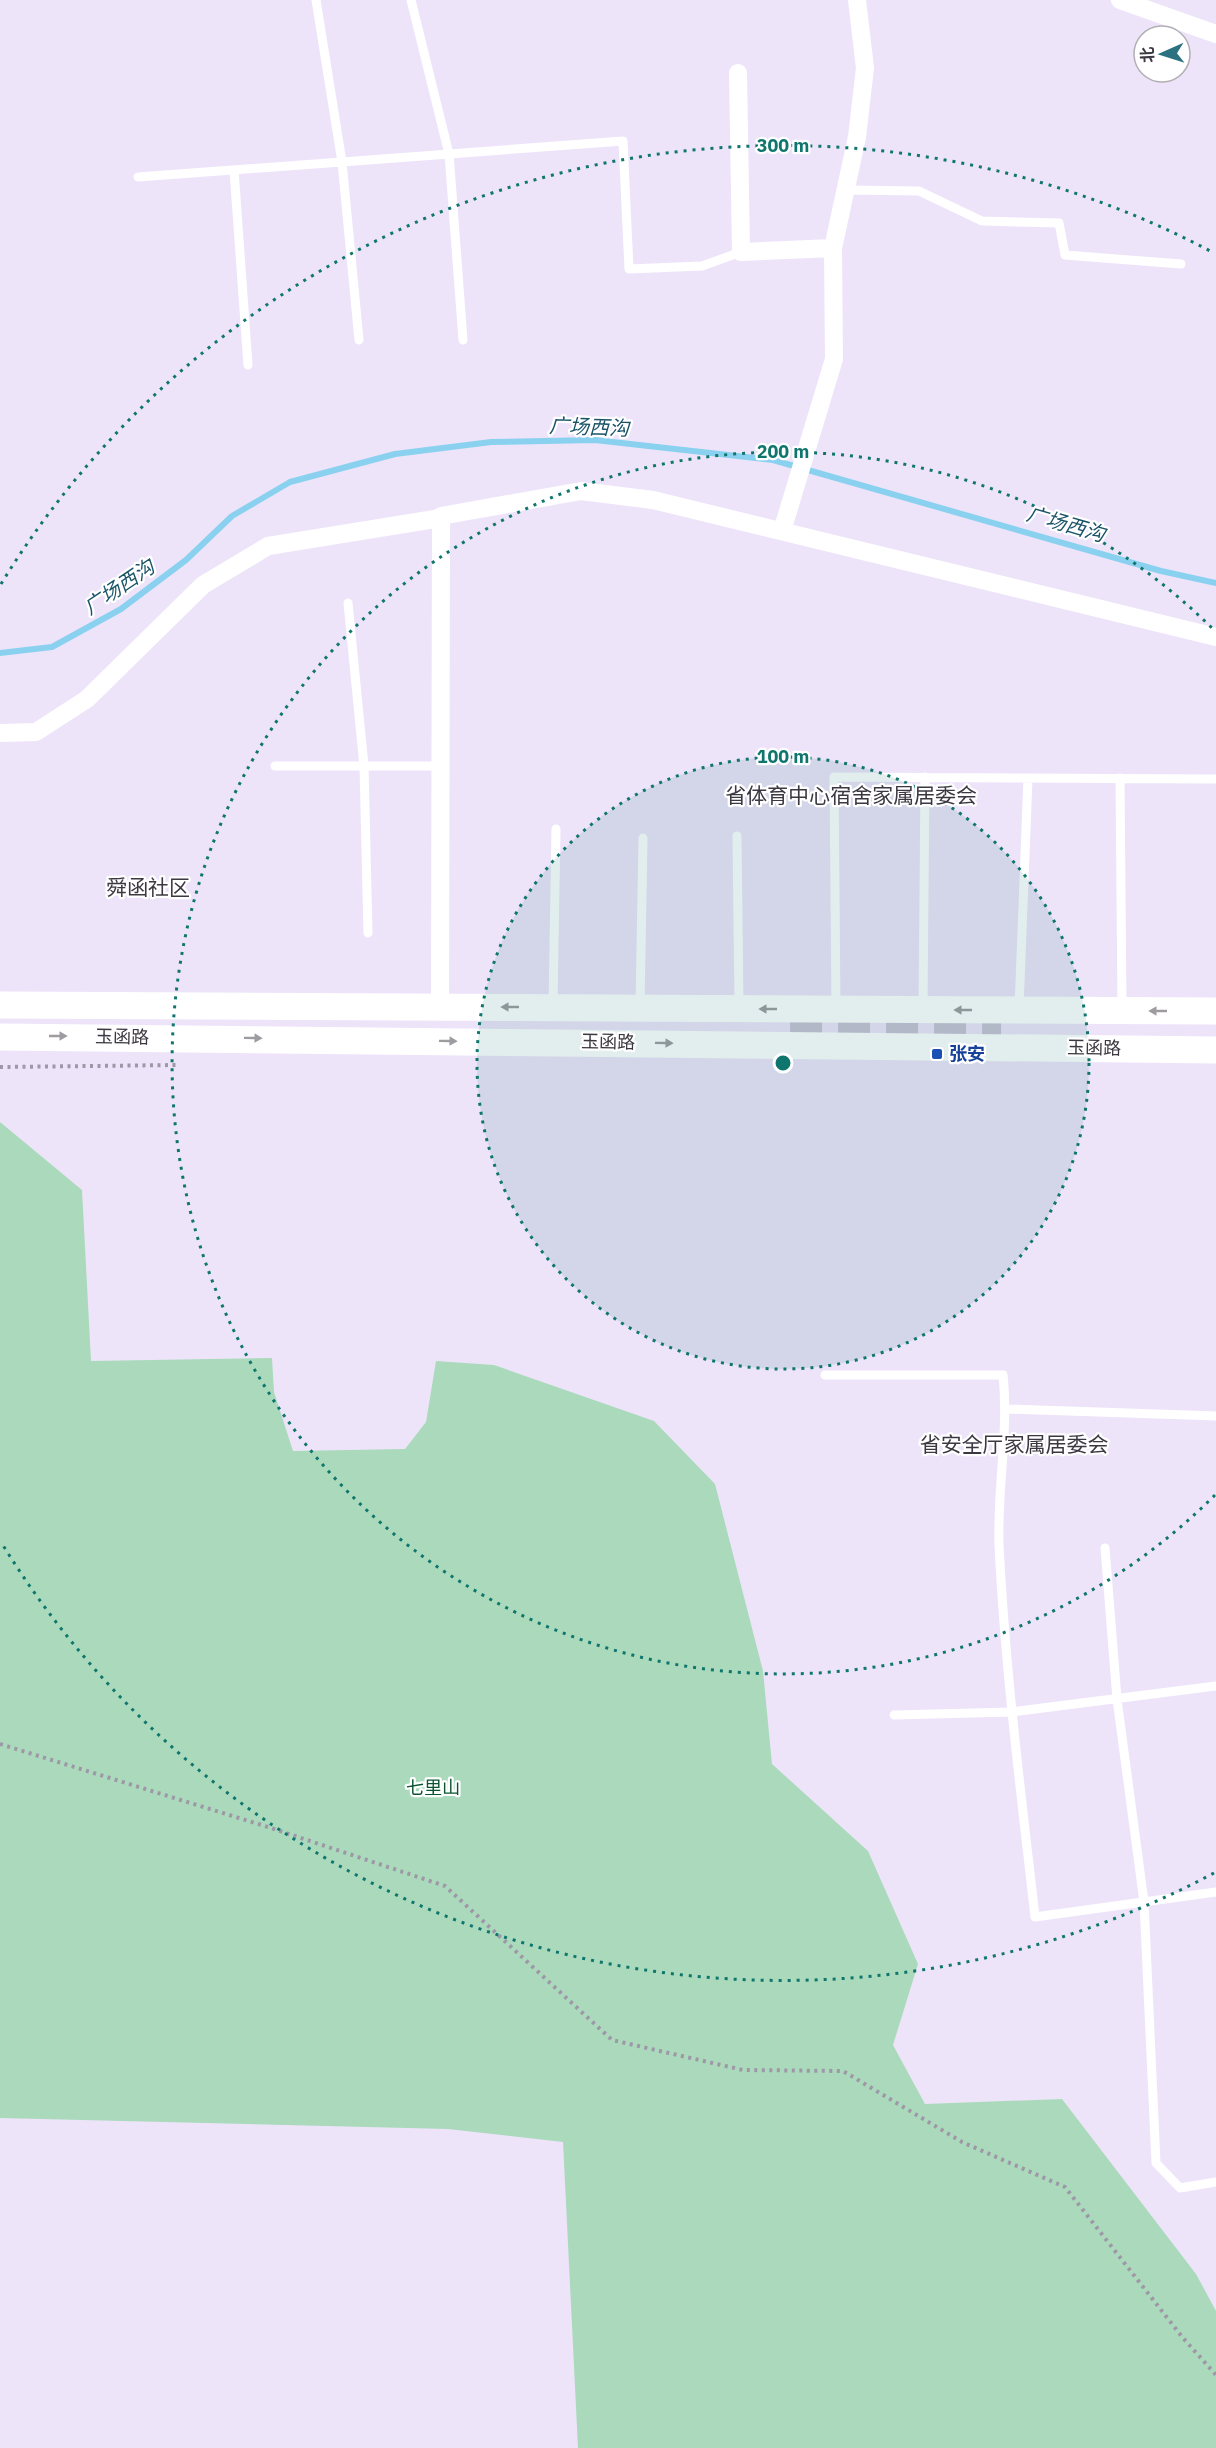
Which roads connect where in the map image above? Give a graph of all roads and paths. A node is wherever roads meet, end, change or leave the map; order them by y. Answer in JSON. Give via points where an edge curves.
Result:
{"nodes":[{"id":1,"x":316,"y":0,"type":"edge"},
{"id":2,"x":411,"y":0,"type":"edge"},
{"id":3,"x":857,"y":0,"type":"edge"},
{"id":4,"x":1120,"y":0,"type":"edge"},
{"id":5,"x":1216,"y":34,"type":"edge"},
{"id":6,"x":738,"y":73,"type":"dead end"},
{"id":7,"x":449,"y":154,"type":"junction"},
{"id":8,"x":342,"y":162,"type":"junction"},
{"id":9,"x":234,"y":170,"type":"junction"},
{"id":10,"x":138,"y":177,"type":"dead end"},
{"id":11,"x":846,"y":190,"type":"junction"},
{"id":12,"x":833,"y":248,"type":"junction"},
{"id":13,"x":741,"y":252,"type":"junction"},
{"id":14,"x":1181,"y":264,"type":"dead end"},
{"id":15,"x":359,"y":340,"type":"dead end"},
{"id":16,"x":463,"y":340,"type":"dead end"},
{"id":17,"x":248,"y":364,"type":"dead end"},
{"id":18,"x":435,"y":519,"type":"dead end"},
{"id":19,"x":782,"y":531,"type":"junction"},
{"id":20,"x":348,"y":603,"type":"dead end"},
{"id":21,"x":1216,"y":637,"type":"edge"},
{"id":22,"x":0,"y":733,"type":"edge"},
{"id":23,"x":275,"y":766,"type":"dead end"},
{"id":24,"x":364,"y":766,"type":"junction"},
{"id":25,"x":440,"y":766,"type":"junction"},
{"id":26,"x":925,"y":777,"type":"junction"},
{"id":27,"x":1028,"y":778,"type":"junction"},
{"id":28,"x":1120,"y":778,"type":"junction"},
{"id":29,"x":1216,"y":778,"type":"edge"},
{"id":30,"x":1216,"y":789,"type":"edge"},
{"id":31,"x":556,"y":829,"type":"dead end"},
{"id":32,"x":737,"y":836,"type":"dead end"},
{"id":33,"x":643,"y":838,"type":"dead end"},
{"id":34,"x":368,"y":933,"type":"dead end"},
{"id":35,"x":0,"y":1005,"type":"edge"},
{"id":36,"x":440,"y":1007,"type":"junction"},
{"id":37,"x":553,"y":1007,"type":"junction"},
{"id":38,"x":640,"y":1008,"type":"junction"},
{"id":39,"x":739,"y":1009,"type":"junction"},
{"id":40,"x":836,"y":1009,"type":"junction"},
{"id":41,"x":923,"y":1010,"type":"junction"},
{"id":42,"x":1019,"y":1010,"type":"junction"},
{"id":43,"x":1122,"y":1011,"type":"junction"},
{"id":44,"x":1216,"y":1011,"type":"edge"},
{"id":45,"x":0,"y":1036,"type":"edge"},
{"id":46,"x":1216,"y":1050,"type":"edge"},
{"id":47,"x":825,"y":1375,"type":"dead end"},
{"id":48,"x":1006,"y":1409,"type":"junction"},
{"id":49,"x":1216,"y":1416,"type":"edge"},
{"id":50,"x":1105,"y":1548,"type":"dead end"},
{"id":51,"x":1216,"y":1686,"type":"edge"},
{"id":52,"x":1117,"y":1699,"type":"junction"},
{"id":53,"x":1011,"y":1712,"type":"junction"},
{"id":54,"x":894,"y":1715,"type":"dead end"},
{"id":55,"x":0,"y":1744,"type":"edge"},
{"id":56,"x":1216,"y":1892,"type":"edge"},
{"id":57,"x":1144,"y":1902,"type":"junction"},
{"id":58,"x":1216,"y":2182,"type":"edge"},
{"id":59,"x":1216,"y":2375,"type":"edge"}],
"edges":[{"from":1,"to":8,"type":"lane"},
{"from":2,"to":7,"type":"lane"},
{"from":3,"to":11,"type":"street","via":[[865,68]]},
{"from":4,"to":5,"type":"street"},
{"from":6,"to":13,"type":"street"},
{"from":7,"to":8,"type":"lane"},
{"from":7,"to":13,"type":"lane","via":[[623,141],[630,269],[702,266]]},
{"from":7,"to":16,"type":"lane"},
{"from":8,"to":9,"type":"lane"},
{"from":8,"to":15,"type":"lane"},
{"from":9,"to":10,"type":"lane"},
{"from":9,"to":17,"type":"lane"},
{"from":11,"to":12,"type":"street"},
{"from":11,"to":14,"type":"lane","via":[[919,191],[982,221],[1059,224],[1065,255]]},
{"from":12,"to":13,"type":"street"},
{"from":12,"to":19,"type":"street","via":[[834,359]]},
{"from":18,"to":22,"type":"street","via":[[268,546],[203,585],[87,699],[36,732]]},
{"from":19,"to":21,"type":"street"},
{"from":19,"to":25,"type":"street","via":[[654,500],[581,491],[441,516]]},
{"from":20,"to":24,"type":"lane"},
{"from":23,"to":24,"type":"lane"},
{"from":24,"to":25,"type":"lane"},
{"from":24,"to":34,"type":"lane"},
{"from":25,"to":36,"type":"street"},
{"from":26,"to":27,"type":"lane"},
{"from":26,"to":40,"type":"lane","via":[[834,777]]},
{"from":26,"to":41,"type":"lane"},
{"from":27,"to":28,"type":"lane"},
{"from":27,"to":42,"type":"lane"},
{"from":28,"to":29,"type":"lane"},
{"from":28,"to":43,"type":"lane"},
{"from":29,"to":30,"type":"lane"},
{"from":31,"to":37,"type":"lane"},
{"from":32,"to":39,"type":"lane"},
{"from":33,"to":38,"type":"lane"},
{"from":35,"to":36,"type":"main road","name":"玉函路"},
{"from":37,"to":36,"type":"main road","name":"玉函路","one_way":true},
{"from":37,"to":38,"type":"main road","name":"玉函路"},
{"from":38,"to":39,"type":"main road","name":"玉函路"},
{"from":40,"to":39,"type":"main road","name":"玉函路","one_way":true},
{"from":40,"to":41,"type":"main road","name":"玉函路"},
{"from":42,"to":41,"type":"main road","name":"玉函路","one_way":true},
{"from":42,"to":43,"type":"main road","name":"玉函路"},
{"from":44,"to":43,"type":"main road","name":"玉函路","one_way":true},
{"from":45,"to":46,"type":"main road","name":"玉函路","one_way":true},
{"from":47,"to":48,"type":"lane","via":[[1004,1375]]},
{"from":48,"to":49,"type":"lane"},
{"from":48,"to":53,"type":"lane","via":[[999,1542]]},
{"from":50,"to":52,"type":"lane"},
{"from":51,"to":52,"type":"lane"},
{"from":52,"to":53,"type":"lane"},
{"from":52,"to":57,"type":"lane"},
{"from":53,"to":54,"type":"lane"},
{"from":53,"to":57,"type":"lane","via":[[1035,1917]]},
{"from":55,"to":59,"type":"path","via":[[445,1886],[612,2040],[742,2070],[843,2071],[962,2142],[1065,2187]]},
{"from":56,"to":57,"type":"lane"},
{"from":57,"to":58,"type":"lane","via":[[1156,2163],[1180,2188]]}]}
